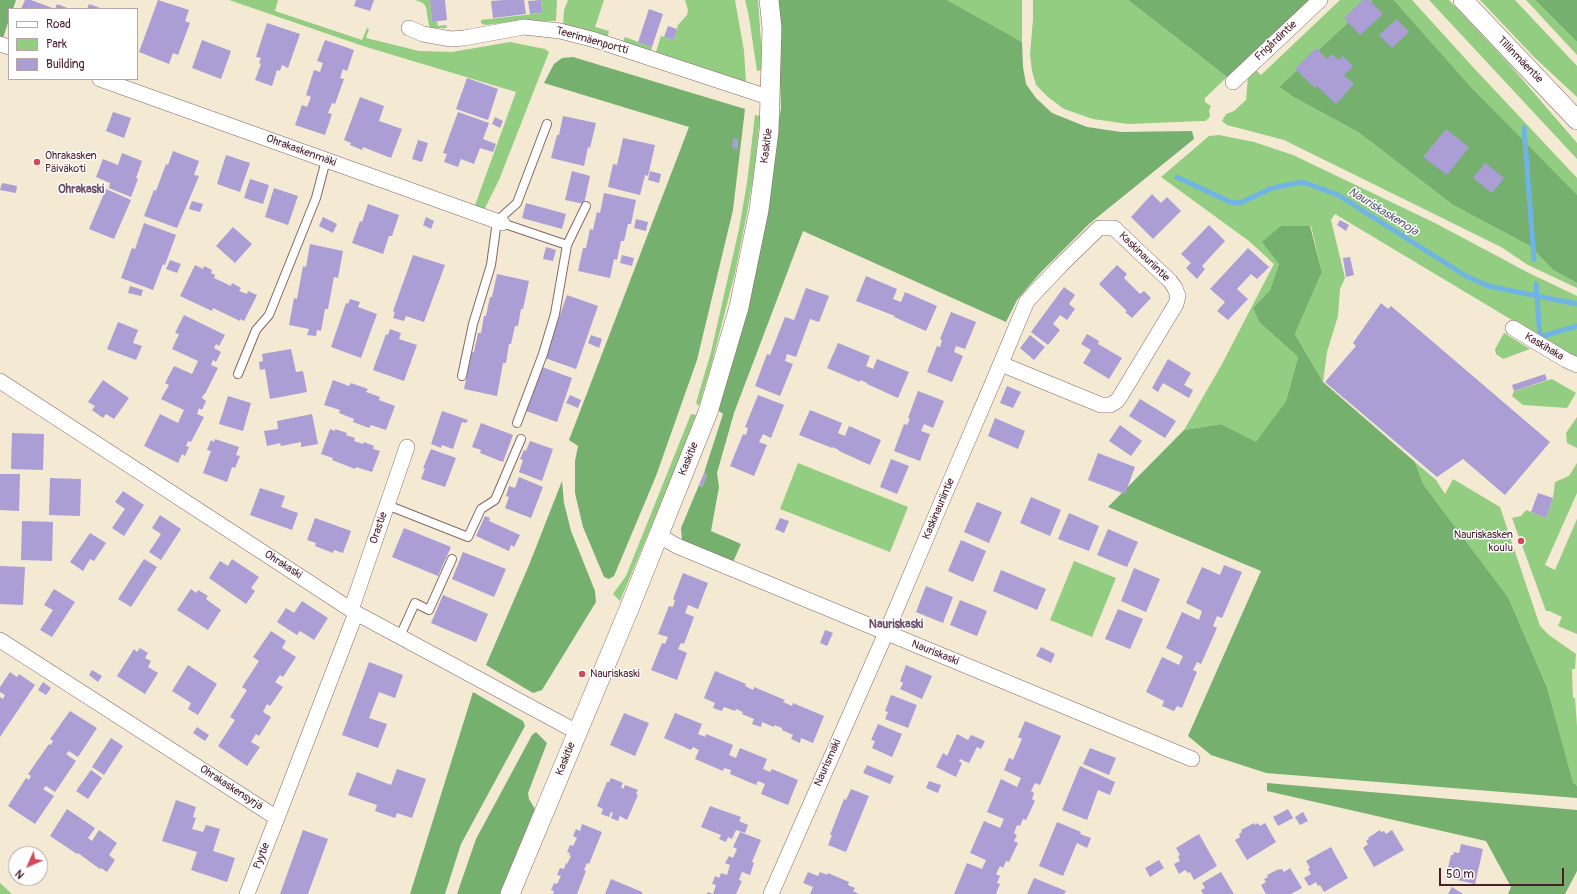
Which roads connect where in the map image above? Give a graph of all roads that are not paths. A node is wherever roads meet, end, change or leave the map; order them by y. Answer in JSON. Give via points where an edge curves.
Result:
{"nodes":[{"id":1,"x":769,"y":0,"type":"edge"},
{"id":2,"x":1320,"y":0,"type":"edge"},
{"id":3,"x":1463,"y":0,"type":"edge"},
{"id":4,"x":409,"y":28,"type":"dead end"},
{"id":5,"x":103,"y":80,"type":"edge"},
{"id":6,"x":1233,"y":82,"type":"dead end"},
{"id":7,"x":771,"y":98,"type":"junction"},
{"id":8,"x":1577,"y":120,"type":"edge"},
{"id":9,"x":547,"y":124,"type":"dead end"},
{"id":10,"x":326,"y":160,"type":"junction"},
{"id":11,"x":586,"y":206,"type":"dead end"},
{"id":12,"x":500,"y":222,"type":"junction"},
{"id":13,"x":567,"y":246,"type":"junction"},
{"id":14,"x":1512,"y":328,"type":"dead end"},
{"id":15,"x":1000,"y":364,"type":"junction"},
{"id":16,"x":1577,"y":365,"type":"edge"},
{"id":17,"x":238,"y":374,"type":"dead end"},
{"id":18,"x":462,"y":376,"type":"dead end"},
{"id":19,"x":0,"y":381,"type":"edge"},
{"id":20,"x":517,"y":423,"type":"dead end"},
{"id":21,"x":521,"y":440,"type":"dead end"},
{"id":22,"x":407,"y":447,"type":"dead end"},
{"id":23,"x":387,"y":505,"type":"junction"},
{"id":24,"x":658,"y":535,"type":"junction"},
{"id":25,"x":452,"y":558,"type":"dead end"},
{"id":26,"x":354,"y":612,"type":"junction"},
{"id":27,"x":886,"y":633,"type":"junction"},
{"id":28,"x":400,"y":636,"type":"junction"},
{"id":29,"x":0,"y":640,"type":"edge"},
{"id":30,"x":577,"y":732,"type":"junction"},
{"id":31,"x":1192,"y":759,"type":"dead end"},
{"id":32,"x":277,"y":818,"type":"junction"},
{"id":33,"x":247,"y":894,"type":"edge"},
{"id":34,"x":510,"y":894,"type":"edge"},
{"id":35,"x":771,"y":894,"type":"edge"}],
"edges":[{"from":1,"to":7,"type":"street","name":"Kaskitie","via":[[772,28]]},
{"from":2,"to":6,"type":"street","name":"Frigårdintie"},
{"from":3,"to":8,"type":"street","name":"Tillinmäentie"},
{"from":4,"to":7,"type":"street","name":"Teerimäenportti","via":[[423,34],[451,39],[524,27],[560,31]]},
{"from":5,"to":10,"type":"street","name":"Ohrakaskenmäki"},
{"from":7,"to":24,"type":"street","name":"Kaskitie","via":[[758,210],[739,307],[708,412]]},
{"from":9,"to":12,"type":"lane","via":[[517,203]]},
{"from":10,"to":12,"type":"street","name":"Ohrakaskenmäki"},
{"from":10,"to":17,"type":"lane","via":[[316,198],[269,315],[256,330]]},
{"from":11,"to":13,"type":"lane"},
{"from":12,"to":13,"type":"lane"},
{"from":12,"to":18,"type":"lane"},
{"from":13,"to":20,"type":"lane","via":[[555,314]]},
{"from":14,"to":16,"type":"street","name":"Kaskihaka"},
{"from":15,"to":15,"type":"street","name":"Kaskinauriintie","via":[[1027,301],[1099,228],[1114,228],[1175,288],[1178,296],[1176,304],[1121,395],[1110,405],[1101,405]]},
{"from":15,"to":27,"type":"street","name":"Kaskinauriintie"},
{"from":19,"to":26,"type":"street","name":"Ohrakaski"},
{"from":21,"to":23,"type":"lane","via":[[495,500],[482,509],[468,537]]},
{"from":22,"to":23,"type":"street","name":"Orastie"},
{"from":23,"to":26,"type":"street","name":"Orastie"},
{"from":24,"to":27,"type":"street","name":"Nauriskaski","via":[[677,546]]},
{"from":24,"to":30,"type":"street","name":"Kaskitie"},
{"from":25,"to":28,"type":"lane","via":[[429,610],[415,603]]},
{"from":26,"to":28,"type":"street","name":"Ohrakaski"},
{"from":26,"to":32,"type":"street"},
{"from":27,"to":31,"type":"street","name":"Nauriskaski"},
{"from":27,"to":35,"type":"street","name":"Naurismäki"},
{"from":28,"to":30,"type":"street","name":"Ohrakaski"},
{"from":29,"to":32,"type":"street","name":"Ohrakaskensyrjä"},
{"from":30,"to":34,"type":"street","name":"Kaskitie"},
{"from":32,"to":33,"type":"street","name":"Pyytie"}]}
